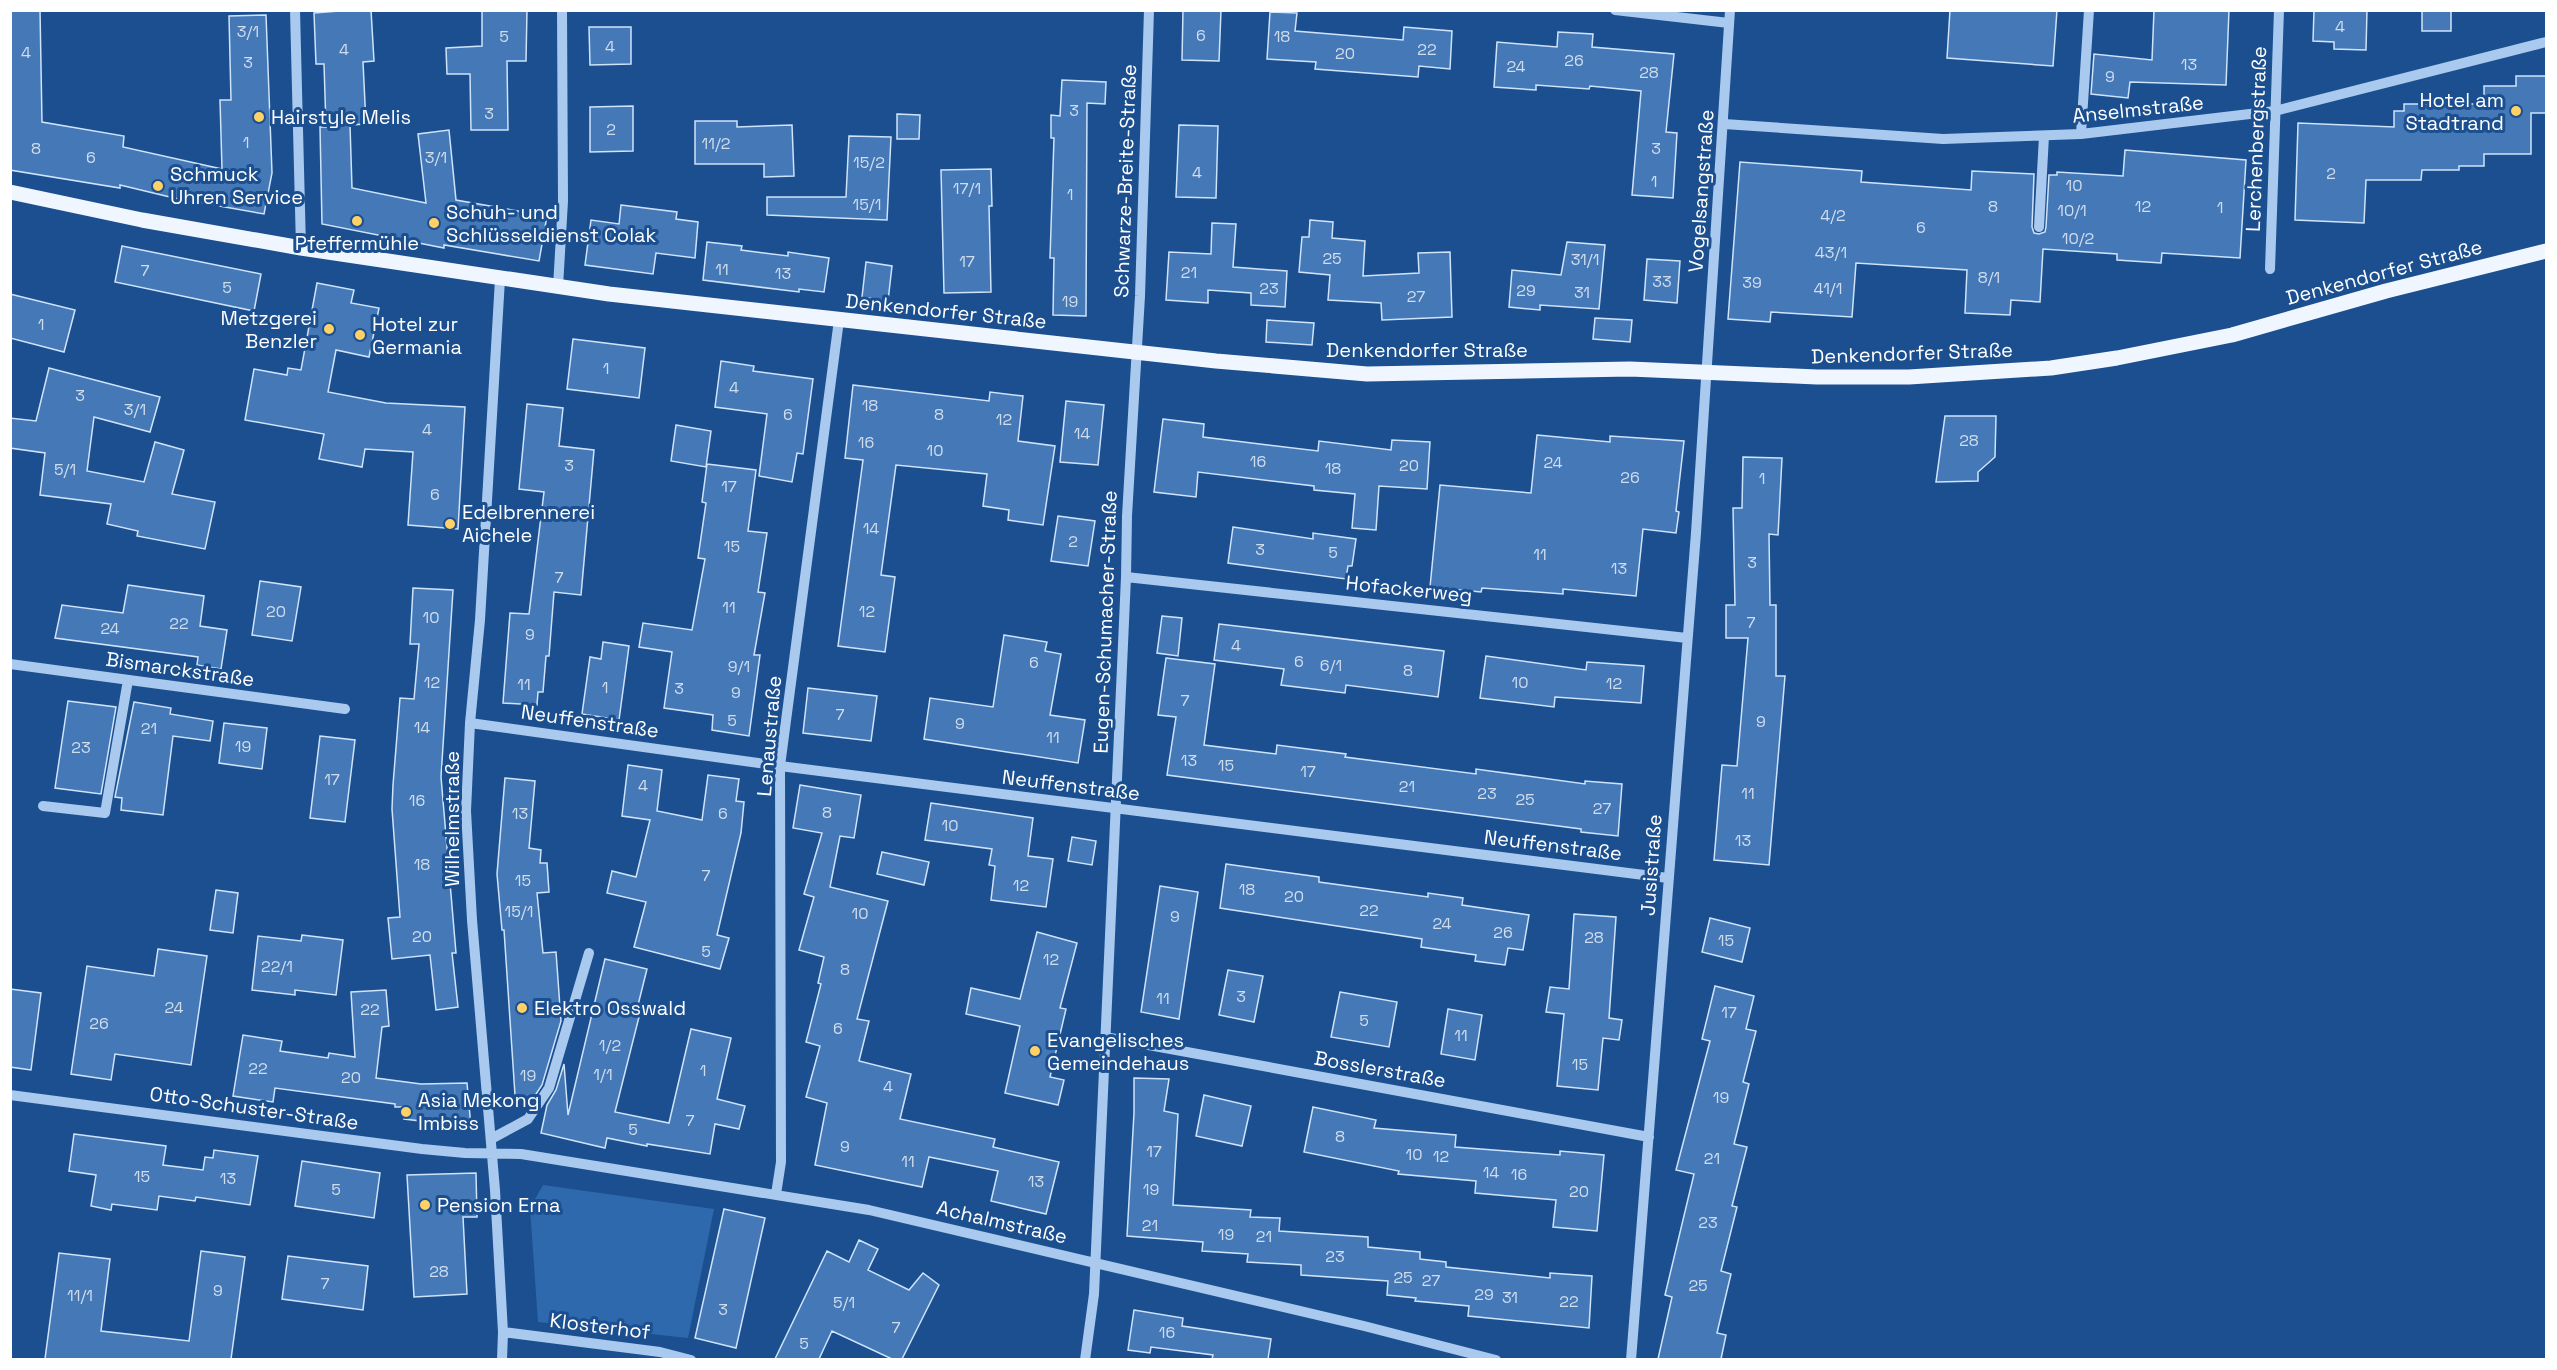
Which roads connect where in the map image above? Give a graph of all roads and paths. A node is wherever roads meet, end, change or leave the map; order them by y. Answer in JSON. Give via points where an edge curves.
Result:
{"nodes":[{"id":1,"x":295,"y":10,"type":"edge"},
{"id":2,"x":562,"y":10,"type":"edge"},
{"id":3,"x":1149,"y":10,"type":"edge"},
{"id":4,"x":1616,"y":10,"type":"edge"},
{"id":5,"x":1730,"y":10,"type":"edge"},
{"id":6,"x":2089,"y":10,"type":"edge"},
{"id":7,"x":2279,"y":10,"type":"edge"},
{"id":8,"x":1729,"y":23,"type":"junction"},
{"id":9,"x":2547,"y":42,"type":"edge"},
{"id":10,"x":2275,"y":111,"type":"junction"},
{"id":11,"x":1724,"y":124,"type":"junction"},
{"id":12,"x":2081,"y":134,"type":"junction"},
{"id":13,"x":2044,"y":136,"type":"junction"},
{"id":14,"x":10,"y":192,"type":"edge"},
{"id":15,"x":2039,"y":227,"type":"dead end"},
{"id":16,"x":301,"y":248,"type":"junction"},
{"id":17,"x":2547,"y":251,"type":"edge"},
{"id":18,"x":2270,"y":269,"type":"dead end"},
{"id":19,"x":500,"y":279,"type":"junction"},
{"id":20,"x":558,"y":287,"type":"junction"},
{"id":21,"x":839,"y":320,"type":"junction"},
{"id":22,"x":1136,"y":353,"type":"junction"},
{"id":23,"x":1707,"y":373,"type":"junction"},
{"id":24,"x":1126,"y":577,"type":"junction"},
{"id":25,"x":1687,"y":638,"type":"junction"},
{"id":26,"x":10,"y":664,"type":"edge"},
{"id":27,"x":128,"y":680,"type":"junction"},
{"id":28,"x":345,"y":709,"type":"dead end"},
{"id":29,"x":470,"y":723,"type":"junction"},
{"id":30,"x":780,"y":766,"type":"junction"},
{"id":31,"x":43,"y":806,"type":"dead end"},
{"id":32,"x":1115,"y":809,"type":"junction"},
{"id":33,"x":1668,"y":878,"type":"junction"},
{"id":34,"x":589,"y":953,"type":"dead end"},
{"id":35,"x":1104,"y":1037,"type":"junction"},
{"id":36,"x":10,"y":1095,"type":"edge"},
{"id":37,"x":1649,"y":1137,"type":"junction"},
{"id":38,"x":491,"y":1139,"type":"junction"},
{"id":39,"x":493,"y":1153,"type":"junction"},
{"id":40,"x":776,"y":1194,"type":"junction"},
{"id":41,"x":1094,"y":1262,"type":"junction"},
{"id":42,"x":503,"y":1332,"type":"junction"},
{"id":43,"x":502,"y":1359,"type":"edge"},
{"id":44,"x":691,"y":1359,"type":"edge"},
{"id":45,"x":1085,"y":1359,"type":"edge"},
{"id":46,"x":1496,"y":1359,"type":"edge"},
{"id":47,"x":1631,"y":1359,"type":"edge"}],
"edges":[{"from":1,"to":16,"type":"street"},
{"from":2,"to":20,"type":"street","via":[[563,201]]},
{"from":3,"to":22,"type":"street","name":"Schwarze-Breite-Straße"},
{"from":4,"to":8,"type":"street"},
{"from":5,"to":8,"type":"street","name":"Vogelsangstraße"},
{"from":6,"to":12,"type":"street"},
{"from":7,"to":10,"type":"street","name":"Lerchenbergstraße"},
{"from":8,"to":11,"type":"street","name":"Vogelsangstraße"},
{"from":9,"to":10,"type":"street","name":"Anselmstraße"},
{"from":10,"to":12,"type":"street","name":"Anselmstraße"},
{"from":10,"to":18,"type":"street","name":"Lerchenbergstraße"},
{"from":11,"to":13,"type":"street","name":"Anselmstraße","via":[[1943,139]]},
{"from":11,"to":23,"type":"street","name":"Vogelsangstraße"},
{"from":12,"to":13,"type":"street","name":"Anselmstraße"},
{"from":13,"to":15,"type":"street"},
{"from":14,"to":16,"type":"main road","name":"Denkendorfer Straße"},
{"from":16,"to":19,"type":"main road","name":"Denkendorfer Straße"},
{"from":17,"to":23,"type":"main road","name":"Denkendorfer Straße","via":[[2232,335],[2085,363],[1909,377]]},
{"from":19,"to":20,"type":"main road","name":"Denkendorfer Straße"},
{"from":19,"to":29,"type":"street","name":"Wilhelmstraße","via":[[480,620]]},
{"from":20,"to":21,"type":"main road","name":"Denkendorfer Straße"},
{"from":21,"to":22,"type":"main road","name":"Denkendorfer Straße"},
{"from":21,"to":30,"type":"street","name":"Lenaustraße"},
{"from":22,"to":23,"type":"main road","name":"Denkendorfer Straße","via":[[1367,374],[1630,369]]},
{"from":22,"to":24,"type":"street","name":"Eugen-Schumacher-Straße"},
{"from":23,"to":25,"type":"street","name":"Jusistraße"},
{"from":24,"to":25,"type":"street","name":"Hofackerweg"},
{"from":24,"to":32,"type":"street","name":"Eugen-Schumacher-Straße"},
{"from":25,"to":33,"type":"street","name":"Jusistraße"},
{"from":26,"to":27,"type":"street","name":"Bismarckstraße"},
{"from":27,"to":28,"type":"street","name":"Bismarckstraße"},
{"from":27,"to":31,"type":"street","via":[[105,813]]},
{"from":29,"to":30,"type":"street","name":"Neuffenstraße"},
{"from":29,"to":38,"type":"street","name":"Wilhelmstraße","via":[[466,845]]},
{"from":30,"to":32,"type":"street","name":"Neuffenstraße"},
{"from":30,"to":40,"type":"street","name":"Lenaustraße","via":[[781,1162]]},
{"from":32,"to":33,"type":"street","name":"Neuffenstraße"},
{"from":32,"to":35,"type":"street","name":"Eugen-Schumacher-Straße"},
{"from":33,"to":37,"type":"street","name":"Jusistraße"},
{"from":34,"to":38,"type":"street","via":[[549,1088],[528,1119]]},
{"from":35,"to":37,"type":"street","name":"Bosslerstraße"},
{"from":35,"to":41,"type":"street","name":"Eugen-Schumacher-Straße"},
{"from":36,"to":39,"type":"street","name":"Otto-Schuster-Straße","via":[[422,1149]]},
{"from":37,"to":47,"type":"street","name":"Jusistraße"},
{"from":38,"to":39,"type":"street","name":"Wilhelmstraße"},
{"from":39,"to":40,"type":"street","name":"Achalmstraße","via":[[521,1154]]},
{"from":39,"to":42,"type":"street","name":"Wilhelmstraße"},
{"from":40,"to":41,"type":"street","name":"Achalmstraße","via":[[869,1210]]},
{"from":41,"to":45,"type":"street","name":"Eugen-Schumacher-Straße"},
{"from":41,"to":46,"type":"street","name":"Achalmstraße"},
{"from":42,"to":43,"type":"street","name":"Wilhelmstraße"},
{"from":42,"to":44,"type":"street","name":"Klosterhof"}]}
